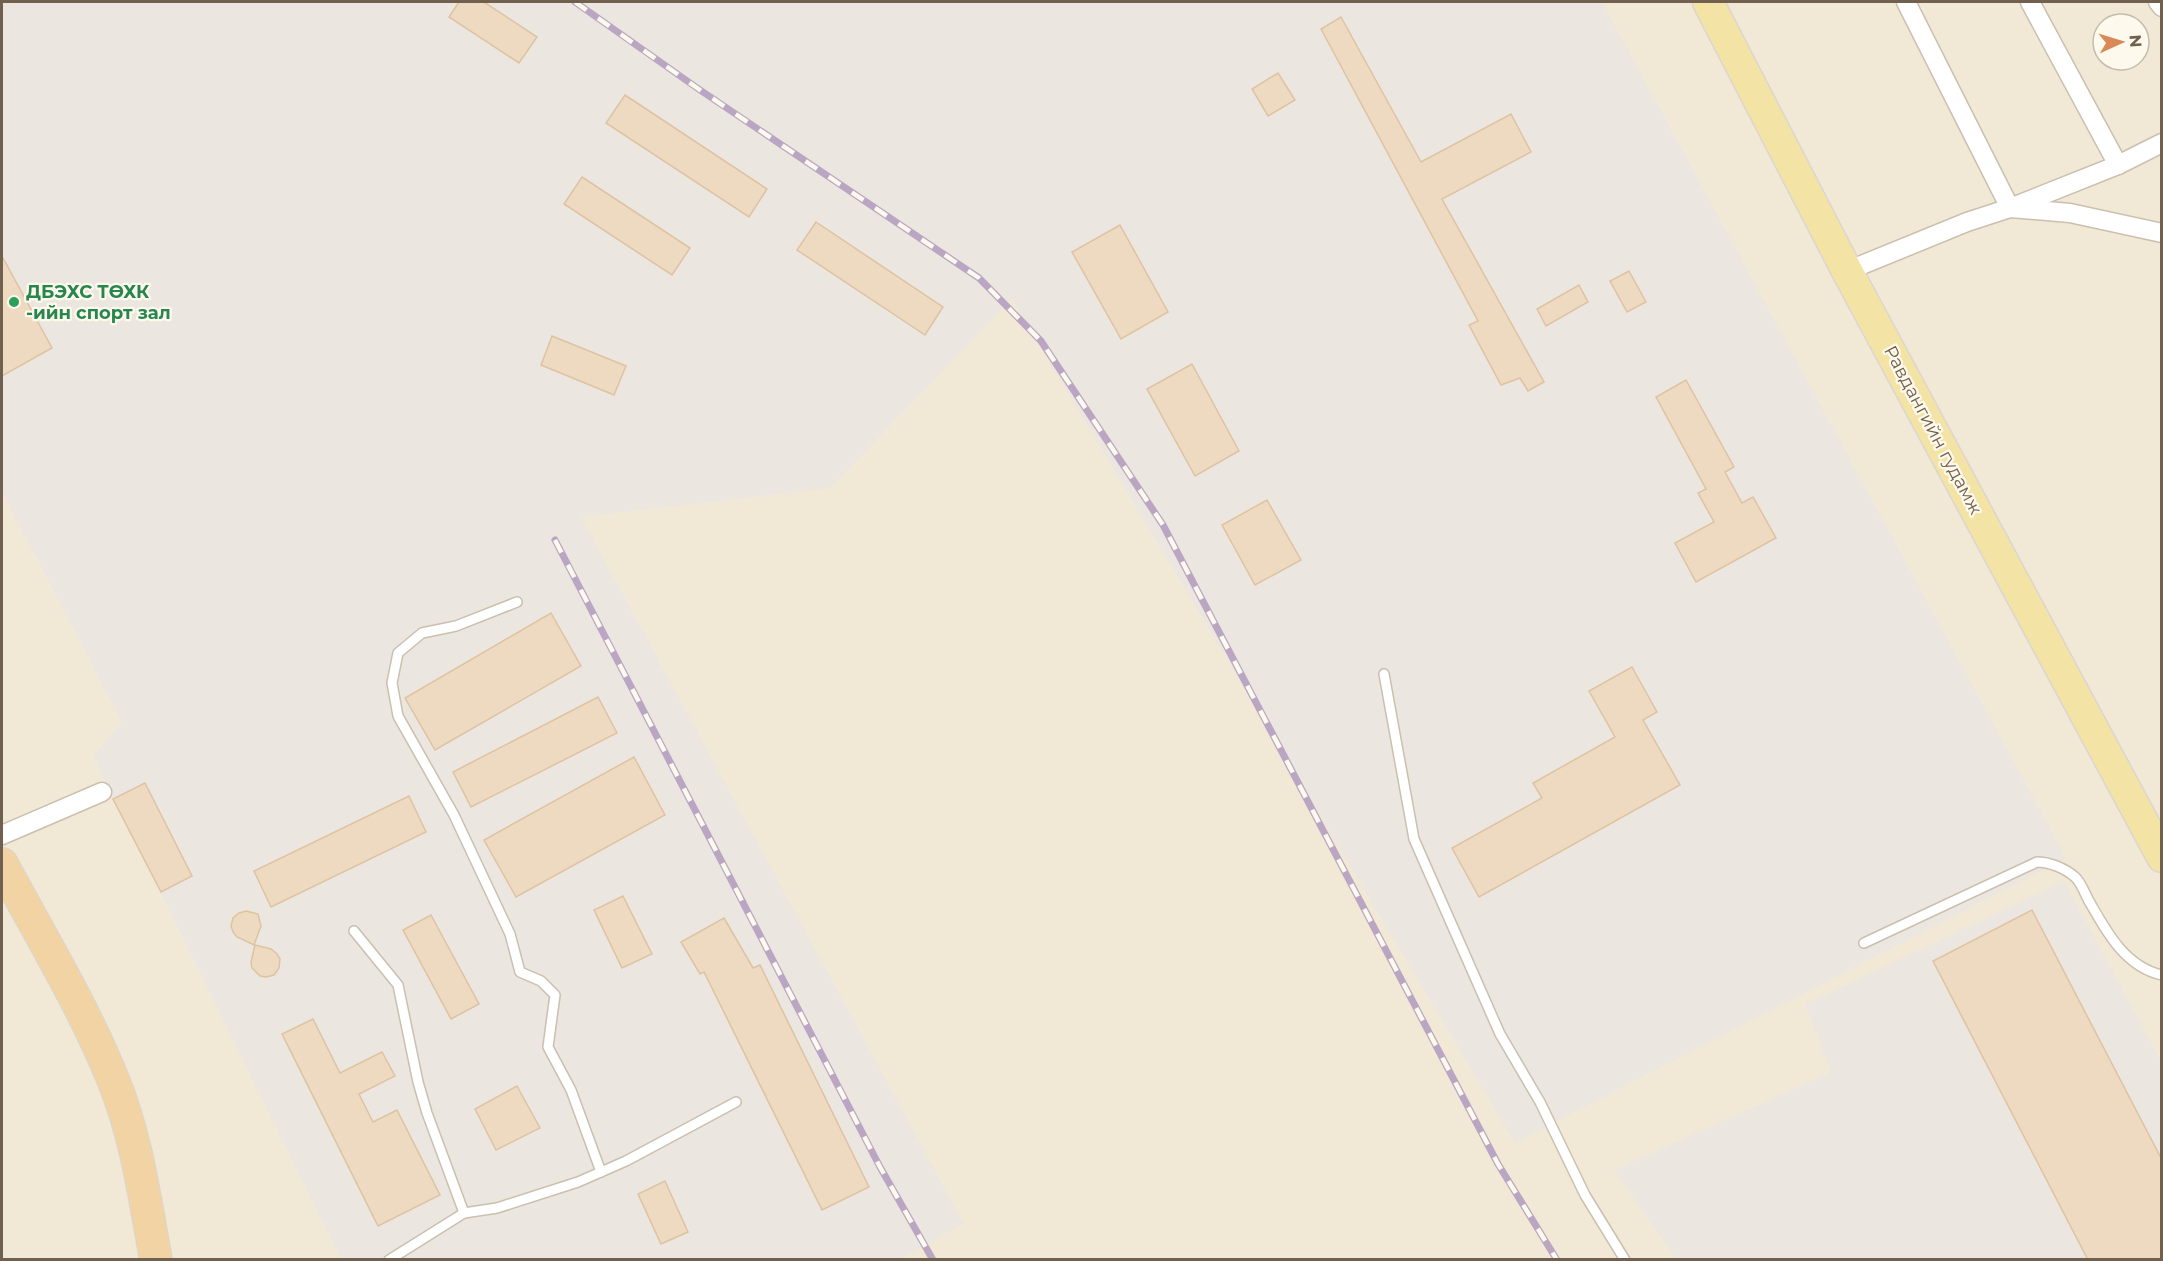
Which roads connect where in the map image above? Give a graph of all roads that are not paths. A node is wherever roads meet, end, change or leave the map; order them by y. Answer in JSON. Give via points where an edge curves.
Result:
{"nodes":[{"id":1,"x":1708,"y":2,"type":"edge"},
{"id":2,"x":1906,"y":2,"type":"edge"},
{"id":3,"x":2030,"y":2,"type":"edge"},
{"id":4,"x":2158,"y":2,"type":"edge"},
{"id":5,"x":2162,"y":8,"type":"edge"},
{"id":6,"x":2162,"y":143,"type":"edge"},
{"id":7,"x":2118,"y":165,"type":"junction"},
{"id":8,"x":2010,"y":208,"type":"junction"},
{"id":9,"x":2162,"y":233,"type":"edge"},
{"id":10,"x":1847,"y":271,"type":"junction"},
{"id":11,"x":516,"y":602,"type":"dead end"},
{"id":12,"x":1384,"y":674,"type":"dead end"},
{"id":13,"x":102,"y":792,"type":"dead end"},
{"id":14,"x":2,"y":835,"type":"edge"},
{"id":15,"x":2162,"y":857,"type":"edge"},
{"id":16,"x":2,"y":864,"type":"edge"},
{"id":17,"x":354,"y":931,"type":"dead end"},
{"id":18,"x":1864,"y":943,"type":"dead end"},
{"id":19,"x":2162,"y":975,"type":"edge"},
{"id":20,"x":736,"y":1102,"type":"dead end"},
{"id":21,"x":601,"y":1172,"type":"junction"},
{"id":22,"x":464,"y":1213,"type":"junction"},
{"id":23,"x":156,"y":1260,"type":"edge"},
{"id":24,"x":389,"y":1260,"type":"edge"},
{"id":25,"x":1625,"y":1260,"type":"edge"}],
"edges":[{"from":1,"to":10,"type":"main road","name":"Равдангийн гудамж"},
{"from":2,"to":8,"type":"street"},
{"from":3,"to":7,"type":"street"},
{"from":4,"to":5,"type":"street"},
{"from":6,"to":7,"type":"street"},
{"from":7,"to":8,"type":"street"},
{"from":8,"to":9,"type":"street","via":[[2070,213]]},
{"from":8,"to":10,"type":"street"},
{"from":10,"to":15,"type":"main road","name":"Равдангийн гудамж"},
{"from":11,"to":21,"type":"lane","via":[[456,626],[422,633],[398,653],[392,683],[398,716],[454,815],[510,934],[520,972],[541,981],[555,995],[548,1047],[571,1089]]},
{"from":12,"to":25,"type":"lane","via":[[1414,839],[1500,1034]]},
{"from":13,"to":14,"type":"street"},
{"from":16,"to":23,"type":"highway","via":[[114,1083],[137,1160]]},
{"from":17,"to":22,"type":"lane","via":[[398,985],[418,1082]]},
{"from":18,"to":19,"type":"lane","via":[[2037,861],[2076,878],[2110,938],[2130,959]]},
{"from":20,"to":21,"type":"lane"},
{"from":21,"to":22,"type":"lane","via":[[497,1208]]},
{"from":22,"to":24,"type":"lane"}]}
